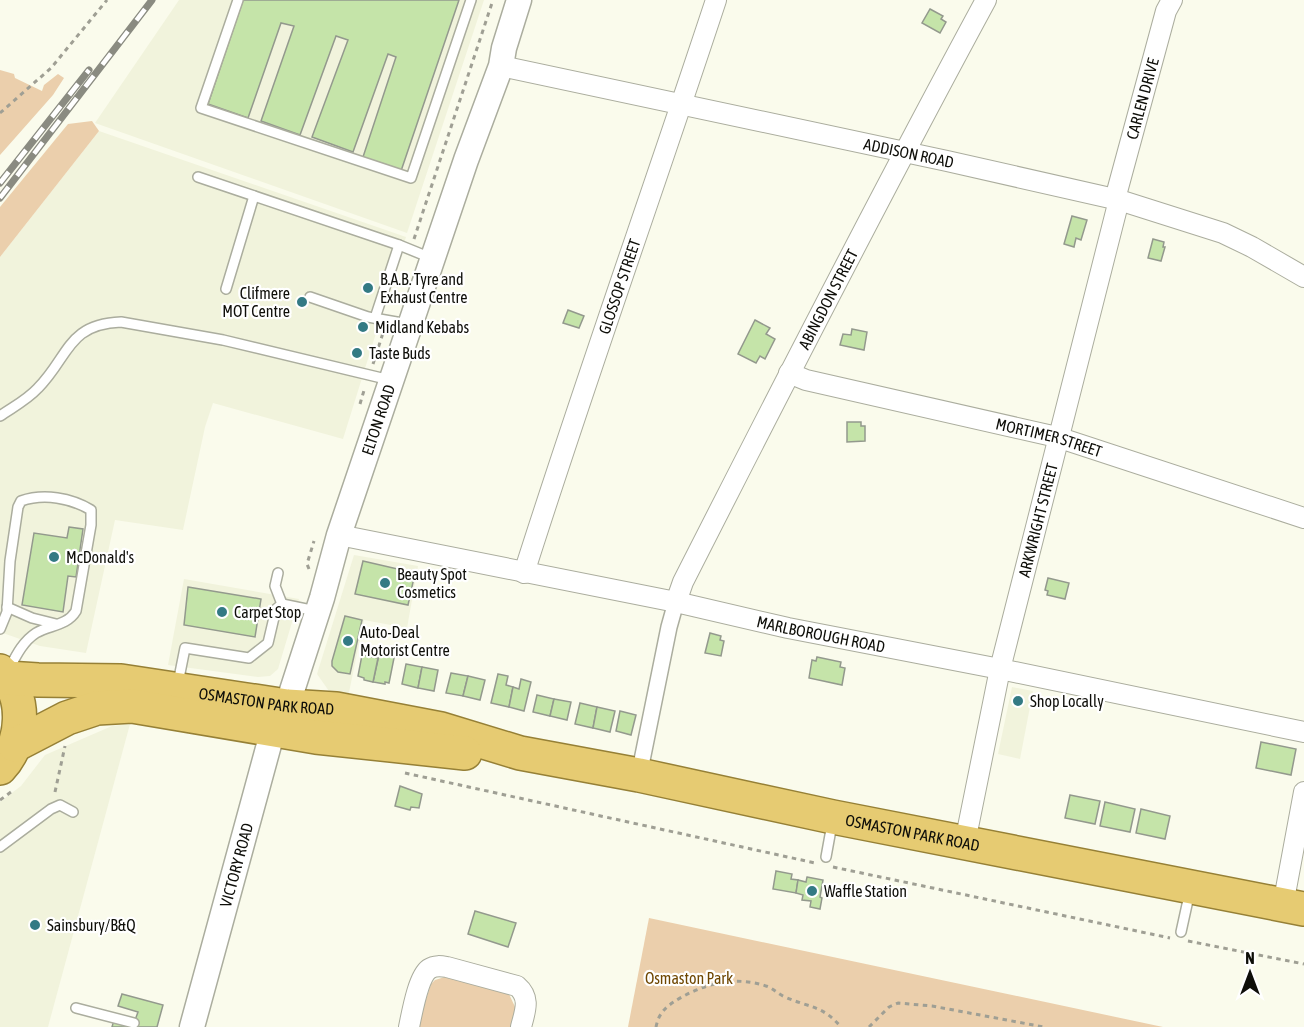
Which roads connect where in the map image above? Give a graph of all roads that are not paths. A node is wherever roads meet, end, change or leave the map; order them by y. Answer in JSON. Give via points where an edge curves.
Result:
{"nodes":[{"id":1,"x":238,"y":0,"type":"edge"},
{"id":2,"x":471,"y":0,"type":"edge"},
{"id":3,"x":519,"y":0,"type":"edge"},
{"id":4,"x":716,"y":0,"type":"edge"},
{"id":5,"x":986,"y":0,"type":"edge"},
{"id":6,"x":1172,"y":0,"type":"edge"},
{"id":7,"x":501,"y":66,"type":"junction"},
{"id":8,"x":681,"y":105,"type":"junction"},
{"id":9,"x":904,"y":152,"type":"junction"},
{"id":10,"x":198,"y":177,"type":"dead end"},
{"id":11,"x":254,"y":196,"type":"junction"},
{"id":12,"x":1117,"y":199,"type":"junction"},
{"id":13,"x":399,"y":245,"type":"junction"},
{"id":14,"x":433,"y":259,"type":"junction"},
{"id":15,"x":1304,"y":277,"type":"edge"},
{"id":16,"x":226,"y":289,"type":"dead end"},
{"id":17,"x":310,"y":297,"type":"dead end"},
{"id":18,"x":375,"y":318,"type":"junction"},
{"id":19,"x":411,"y":325,"type":"junction"},
{"id":20,"x":789,"y":373,"type":"junction"},
{"id":21,"x":393,"y":381,"type":"junction"},
{"id":22,"x":0,"y":416,"type":"edge"},
{"id":23,"x":1057,"y":437,"type":"junction"},
{"id":24,"x":1304,"y":518,"type":"edge"},
{"id":25,"x":339,"y":535,"type":"junction"},
{"id":26,"x":278,"y":573,"type":"dead end"},
{"id":27,"x":524,"y":573,"type":"junction"},
{"id":28,"x":676,"y":602,"type":"junction"},
{"id":29,"x":282,"y":604,"type":"junction"},
{"id":30,"x":7,"y":607,"type":"junction"},
{"id":31,"x":317,"y":612,"type":"junction"},
{"id":32,"x":58,"y":624,"type":"junction"},
{"id":33,"x":0,"y":629,"type":"edge"},
{"id":34,"x":1000,"y":669,"type":"junction"},
{"id":35,"x":4,"y":675,"type":"edge"},
{"id":36,"x":178,"y":688,"type":"junction"},
{"id":37,"x":280,"y":718,"type":"junction"},
{"id":38,"x":1304,"y":732,"type":"edge"},
{"id":39,"x":7,"y":767,"type":"edge"},
{"id":40,"x":639,"y":775,"type":"junction"},
{"id":41,"x":1304,"y":792,"type":"edge"},
{"id":42,"x":73,"y":812,"type":"dead end"},
{"id":43,"x":833,"y":817,"type":"junction"},
{"id":44,"x":965,"y":842,"type":"junction"},
{"id":45,"x":0,"y":848,"type":"edge"},
{"id":46,"x":826,"y":857,"type":"dead end"},
{"id":47,"x":1190,"y":887,"type":"junction"},
{"id":48,"x":1293,"y":907,"type":"edge"},
{"id":49,"x":1181,"y":932,"type":"dead end"},
{"id":50,"x":76,"y":1008,"type":"dead end"},
{"id":51,"x":134,"y":1023,"type":"dead end"},
{"id":52,"x":192,"y":1027,"type":"edge"},
{"id":53,"x":409,"y":1027,"type":"edge"},
{"id":54,"x":521,"y":1027,"type":"edge"}],
"edges":[{"from":1,"to":2,"type":"lane","via":[[201,108],[411,178]]},
{"from":3,"to":7,"type":"street","name":"ELTON ROAD"},
{"from":4,"to":8,"type":"street","name":"GLOSSOP STREET"},
{"from":5,"to":9,"type":"street","name":"ABINGDON STREET"},
{"from":6,"to":12,"type":"street","name":"CARLEN DRIVE"},
{"from":7,"to":8,"type":"street","name":"ADDISON ROAD"},
{"from":7,"to":14,"type":"street","name":"ELTON ROAD"},
{"from":8,"to":9,"type":"street","name":"ADDISON ROAD"},
{"from":8,"to":27,"type":"street","name":"GLOSSOP STREET"},
{"from":9,"to":12,"type":"street","name":"ADDISON ROAD"},
{"from":9,"to":20,"type":"street","name":"ABINGDON STREET"},
{"from":10,"to":11,"type":"lane"},
{"from":11,"to":13,"type":"lane"},
{"from":11,"to":16,"type":"lane"},
{"from":12,"to":15,"type":"street","name":"ADDISON ROAD","via":[[1223,233]]},
{"from":12,"to":23,"type":"street","name":"ARKWRIGHT STREET"},
{"from":13,"to":14,"type":"lane"},
{"from":13,"to":18,"type":"lane"},
{"from":14,"to":19,"type":"street","name":"ELTON ROAD"},
{"from":17,"to":18,"type":"lane"},
{"from":18,"to":19,"type":"lane"},
{"from":19,"to":21,"type":"street","name":"ELTON ROAD"},
{"from":20,"to":23,"type":"street","name":"MORTIMER STREET"},
{"from":20,"to":28,"type":"street","name":"ABINGDON STREET"},
{"from":21,"to":22,"type":"lane","via":[[223,340],[107,322],[78,334],[38,388]]},
{"from":21,"to":25,"type":"street","name":"ELTON ROAD"},
{"from":23,"to":24,"type":"street","name":"MORTIMER STREET"},
{"from":23,"to":34,"type":"street","name":"ARKWRIGHT STREET"},
{"from":25,"to":27,"type":"street","name":"MARLBOROUGH ROAD"},
{"from":25,"to":31,"type":"street","name":"ELTON ROAD"},
{"from":26,"to":29,"type":"lane","via":[[275,586]]},
{"from":27,"to":28,"type":"street","name":"MARLBOROUGH ROAD"},
{"from":28,"to":34,"type":"street","name":"MARLBOROUGH ROAD"},
{"from":28,"to":40,"type":"street"},
{"from":29,"to":31,"type":"lane"},
{"from":29,"to":36,"type":"lane","via":[[276,609],[268,643],[249,658],[185,648]]},
{"from":30,"to":32,"type":"lane"},
{"from":30,"to":32,"type":"lane","via":[[10,561],[21,501],[47,497],[70,501],[91,510],[91,525],[76,611],[72,618]]},
{"from":30,"to":33,"type":"lane"},
{"from":31,"to":37,"type":"street","name":"ELTON ROAD"},
{"from":32,"to":35,"type":"lane","via":[[25,641]]},
{"from":34,"to":38,"type":"street","name":"MARLBOROUGH ROAD"},
{"from":34,"to":44,"type":"street","name":"ARKWRIGHT STREET"},
{"from":35,"to":36,"type":"highway","name":"OSMASTON PARK ROAD"},
{"from":35,"to":39,"type":"highway","via":[[13,686],[20,720]]},
{"from":36,"to":37,"type":"highway","name":"OSMASTON PARK ROAD"},
{"from":37,"to":39,"type":"highway","name":"OSMASTON PARK ROAD","via":[[132,706],[97,708],[67,718]]},
{"from":37,"to":40,"type":"highway","name":"OSMASTON PARK ROAD","via":[[471,754],[520,753]]},
{"from":37,"to":52,"type":"street","name":"VICTORY ROAD"},
{"from":40,"to":43,"type":"highway","name":"OSMASTON PARK ROAD"},
{"from":41,"to":48,"type":"street"},
{"from":42,"to":45,"type":"lane","via":[[60,806],[51,809]]},
{"from":43,"to":44,"type":"highway","name":"OSMASTON PARK ROAD"},
{"from":43,"to":46,"type":"lane"},
{"from":44,"to":47,"type":"highway","name":"OSMASTON PARK ROAD"},
{"from":47,"to":48,"type":"highway","name":"OSMASTON PARK ROAD"},
{"from":47,"to":49,"type":"lane"},
{"from":50,"to":51,"type":"lane"},
{"from":53,"to":54,"type":"street","via":[[422,978],[437,966],[517,986],[527,1002]]}]}
